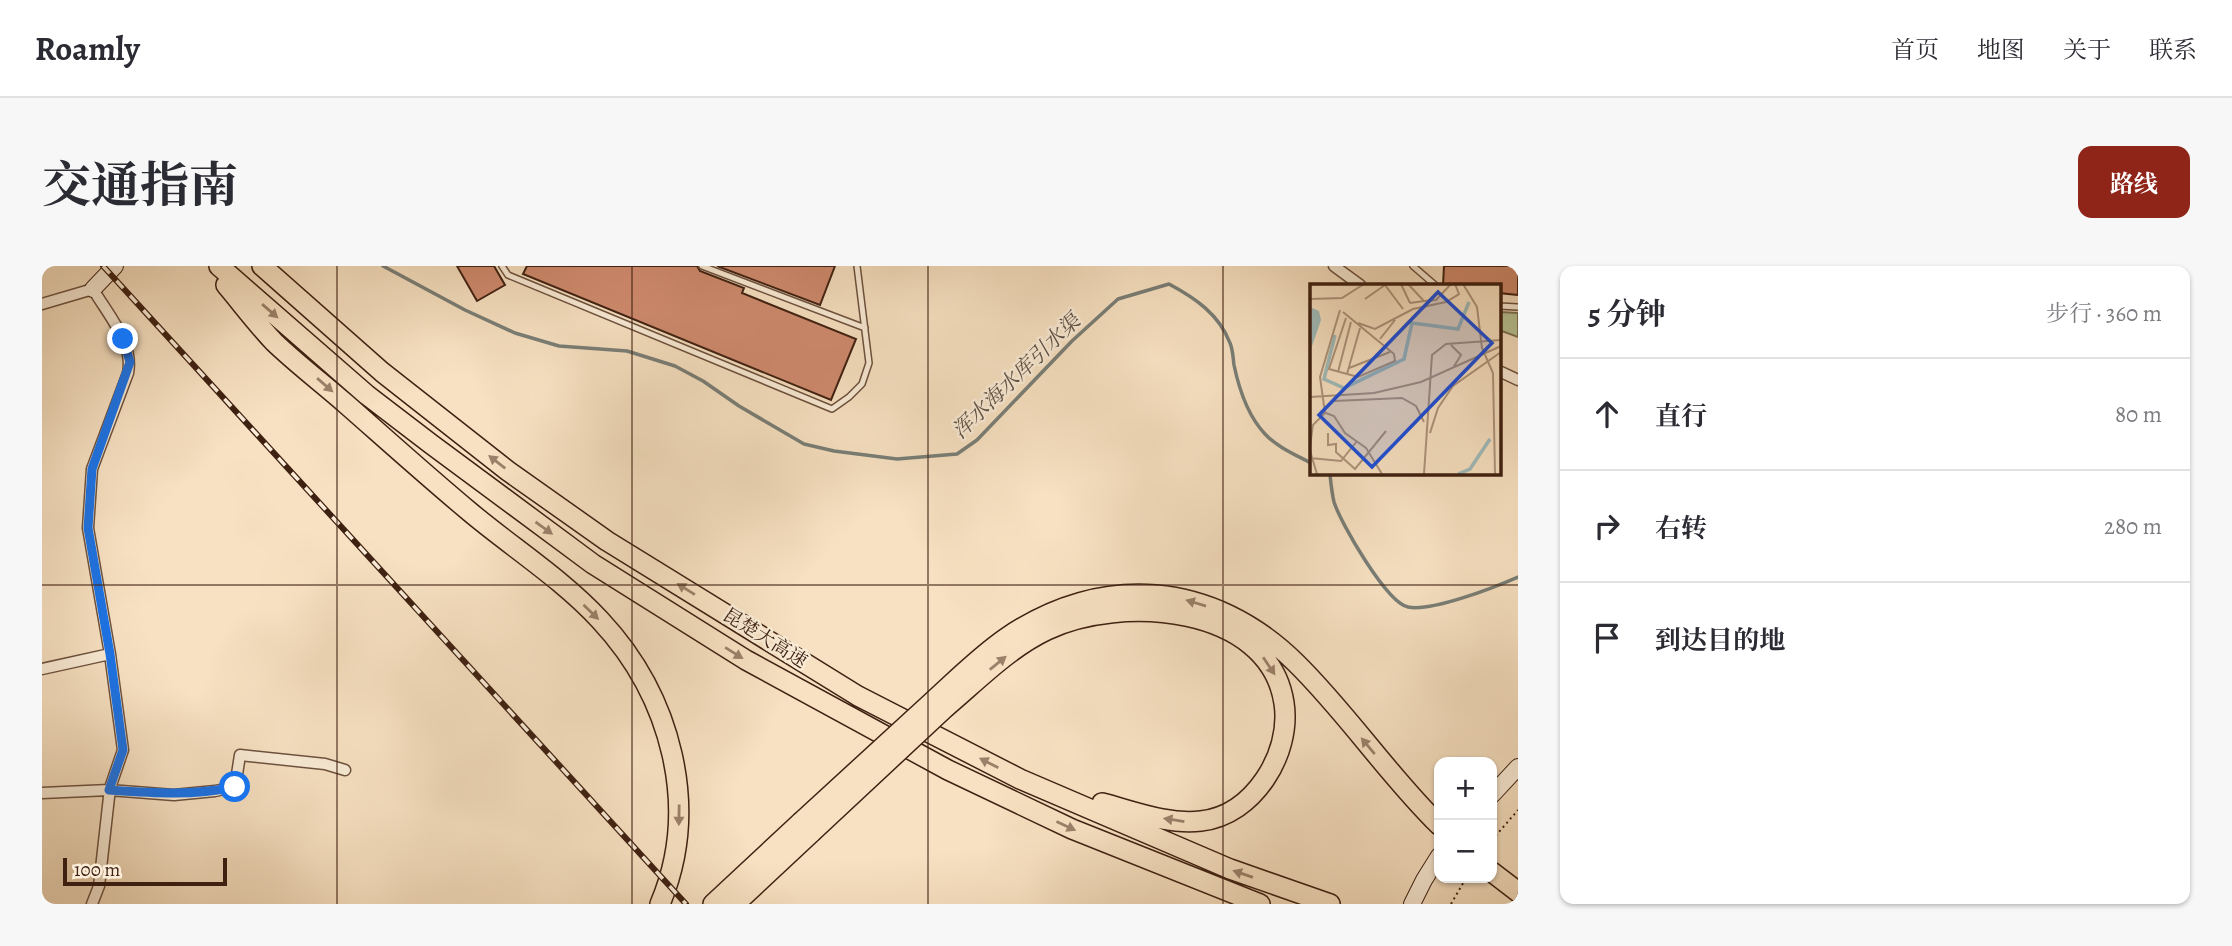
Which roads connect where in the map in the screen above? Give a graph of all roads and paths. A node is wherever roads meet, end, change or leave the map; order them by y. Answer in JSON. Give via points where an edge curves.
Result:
{"nodes":[{"id":1,"x":115,"y":266,"type":"edge"},
{"id":2,"x":209,"y":266,"type":"edge"},
{"id":3,"x":219,"y":266,"type":"edge"},
{"id":4,"x":262,"y":266,"type":"edge"},
{"id":5,"x":502,"y":266,"type":"edge"},
{"id":6,"x":702,"y":266,"type":"edge"},
{"id":7,"x":857,"y":266,"type":"edge"},
{"id":8,"x":1334,"y":266,"type":"edge"},
{"id":9,"x":1413,"y":266,"type":"edge"},
{"id":10,"x":1359,"y":284,"type":"edge"},
{"id":11,"x":1434,"y":284,"type":"edge"},
{"id":12,"x":93,"y":289,"type":"junction"},
{"id":13,"x":42,"y":304,"type":"edge"},
{"id":14,"x":1500,"y":306,"type":"edge"},
{"id":15,"x":1518,"y":307,"type":"edge"},
{"id":16,"x":865,"y":328,"type":"junction"},
{"id":17,"x":1500,"y":371,"type":"edge"},
{"id":18,"x":1518,"y":380,"type":"edge"},
{"id":19,"x":110,"y":654,"type":"junction"},
{"id":20,"x":42,"y":669,"type":"edge"},
{"id":21,"x":940,"y":704,"type":"junction"},
{"id":22,"x":1518,"y":767,"type":"edge"},
{"id":23,"x":345,"y":770,"type":"dead end"},
{"id":24,"x":1020,"y":779,"type":"junction"},
{"id":25,"x":1497,"y":789,"type":"edge"},
{"id":26,"x":109,"y":790,"type":"junction"},
{"id":27,"x":42,"y":793,"type":"edge"},
{"id":28,"x":1518,"y":810,"type":"edge"},
{"id":29,"x":1434,"y":820,"type":"edge"},
{"id":30,"x":806,"y":827,"type":"junction"},
{"id":31,"x":1497,"y":834,"type":"edge"},
{"id":32,"x":1434,"y":865,"type":"edge"},
{"id":33,"x":1463,"y":883,"type":"edge"},
{"id":34,"x":92,"y":904,"type":"edge"},
{"id":35,"x":660,"y":904,"type":"edge"},
{"id":36,"x":713,"y":904,"type":"edge"},
{"id":37,"x":735,"y":904,"type":"edge"},
{"id":38,"x":1260,"y":904,"type":"edge"},
{"id":39,"x":1330,"y":904,"type":"edge"},
{"id":40,"x":1412,"y":904,"type":"edge"},
{"id":41,"x":1451,"y":904,"type":"edge"}],
"edges":[{"from":1,"to":12,"type":"main road"},
{"from":2,"to":35,"type":"highway","one_way":true,"via":[[274,341],[576,598],[626,653],[659,713],[678,782],[679,834]]},
{"from":3,"to":38,"type":"highway","name":"昆楚大高速","one_way":true,"via":[[366,395],[442,452],[593,564],[746,660],[948,770],[1072,829]]},
{"from":24,"to":4,"type":"highway","name":"昆楚大高速","one_way":true,"via":[[858,696],[607,541],[382,372]]},
{"from":5,"to":16,"type":"lane","via":[[508,275],[832,409],[862,384],[869,363]]},
{"from":6,"to":16,"type":"lane"},
{"from":7,"to":16,"type":"lane"},
{"from":8,"to":10,"type":"street"},
{"from":9,"to":11,"type":"lane"},
{"from":12,"to":13,"type":"street"},
{"from":12,"to":19,"type":"street","via":[[123,339],[130,362],[92,469],[88,528]]},
{"from":14,"to":15,"type":"lane"},
{"from":17,"to":18,"type":"street"},
{"from":19,"to":20,"type":"street"},
{"from":19,"to":26,"type":"street","via":[[123,750]]},
{"from":21,"to":24,"type":"highway","one_way":true,"via":[[1038,635],[1077,618],[1116,611],[1163,612],[1217,626],[1250,644],[1278,680],[1285,721],[1275,762],[1251,797],[1216,818],[1174,821]]},
{"from":29,"to":21,"type":"highway","one_way":true,"via":[[1319,687],[1270,640],[1221,611],[1175,597],[1111,596],[1056,611],[997,644]]},
{"from":21,"to":30,"type":"highway","bridge":true},
{"from":22,"to":25,"type":"main road"},
{"from":23,"to":26,"type":"street","via":[[240,755],[235,787],[174,795]]},
{"from":39,"to":24,"type":"highway","name":"昆楚大高速","one_way":true,"via":[[1230,869]]},
{"from":26,"to":27,"type":"street"},
{"from":26,"to":34,"type":"street","via":[[99,886]]},
{"from":28,"to":31,"type":"path"},
{"from":30,"to":36,"type":"highway"},
{"from":30,"to":37,"type":"highway"},
{"from":32,"to":40,"type":"main road"},
{"from":33,"to":41,"type":"path"}]}
